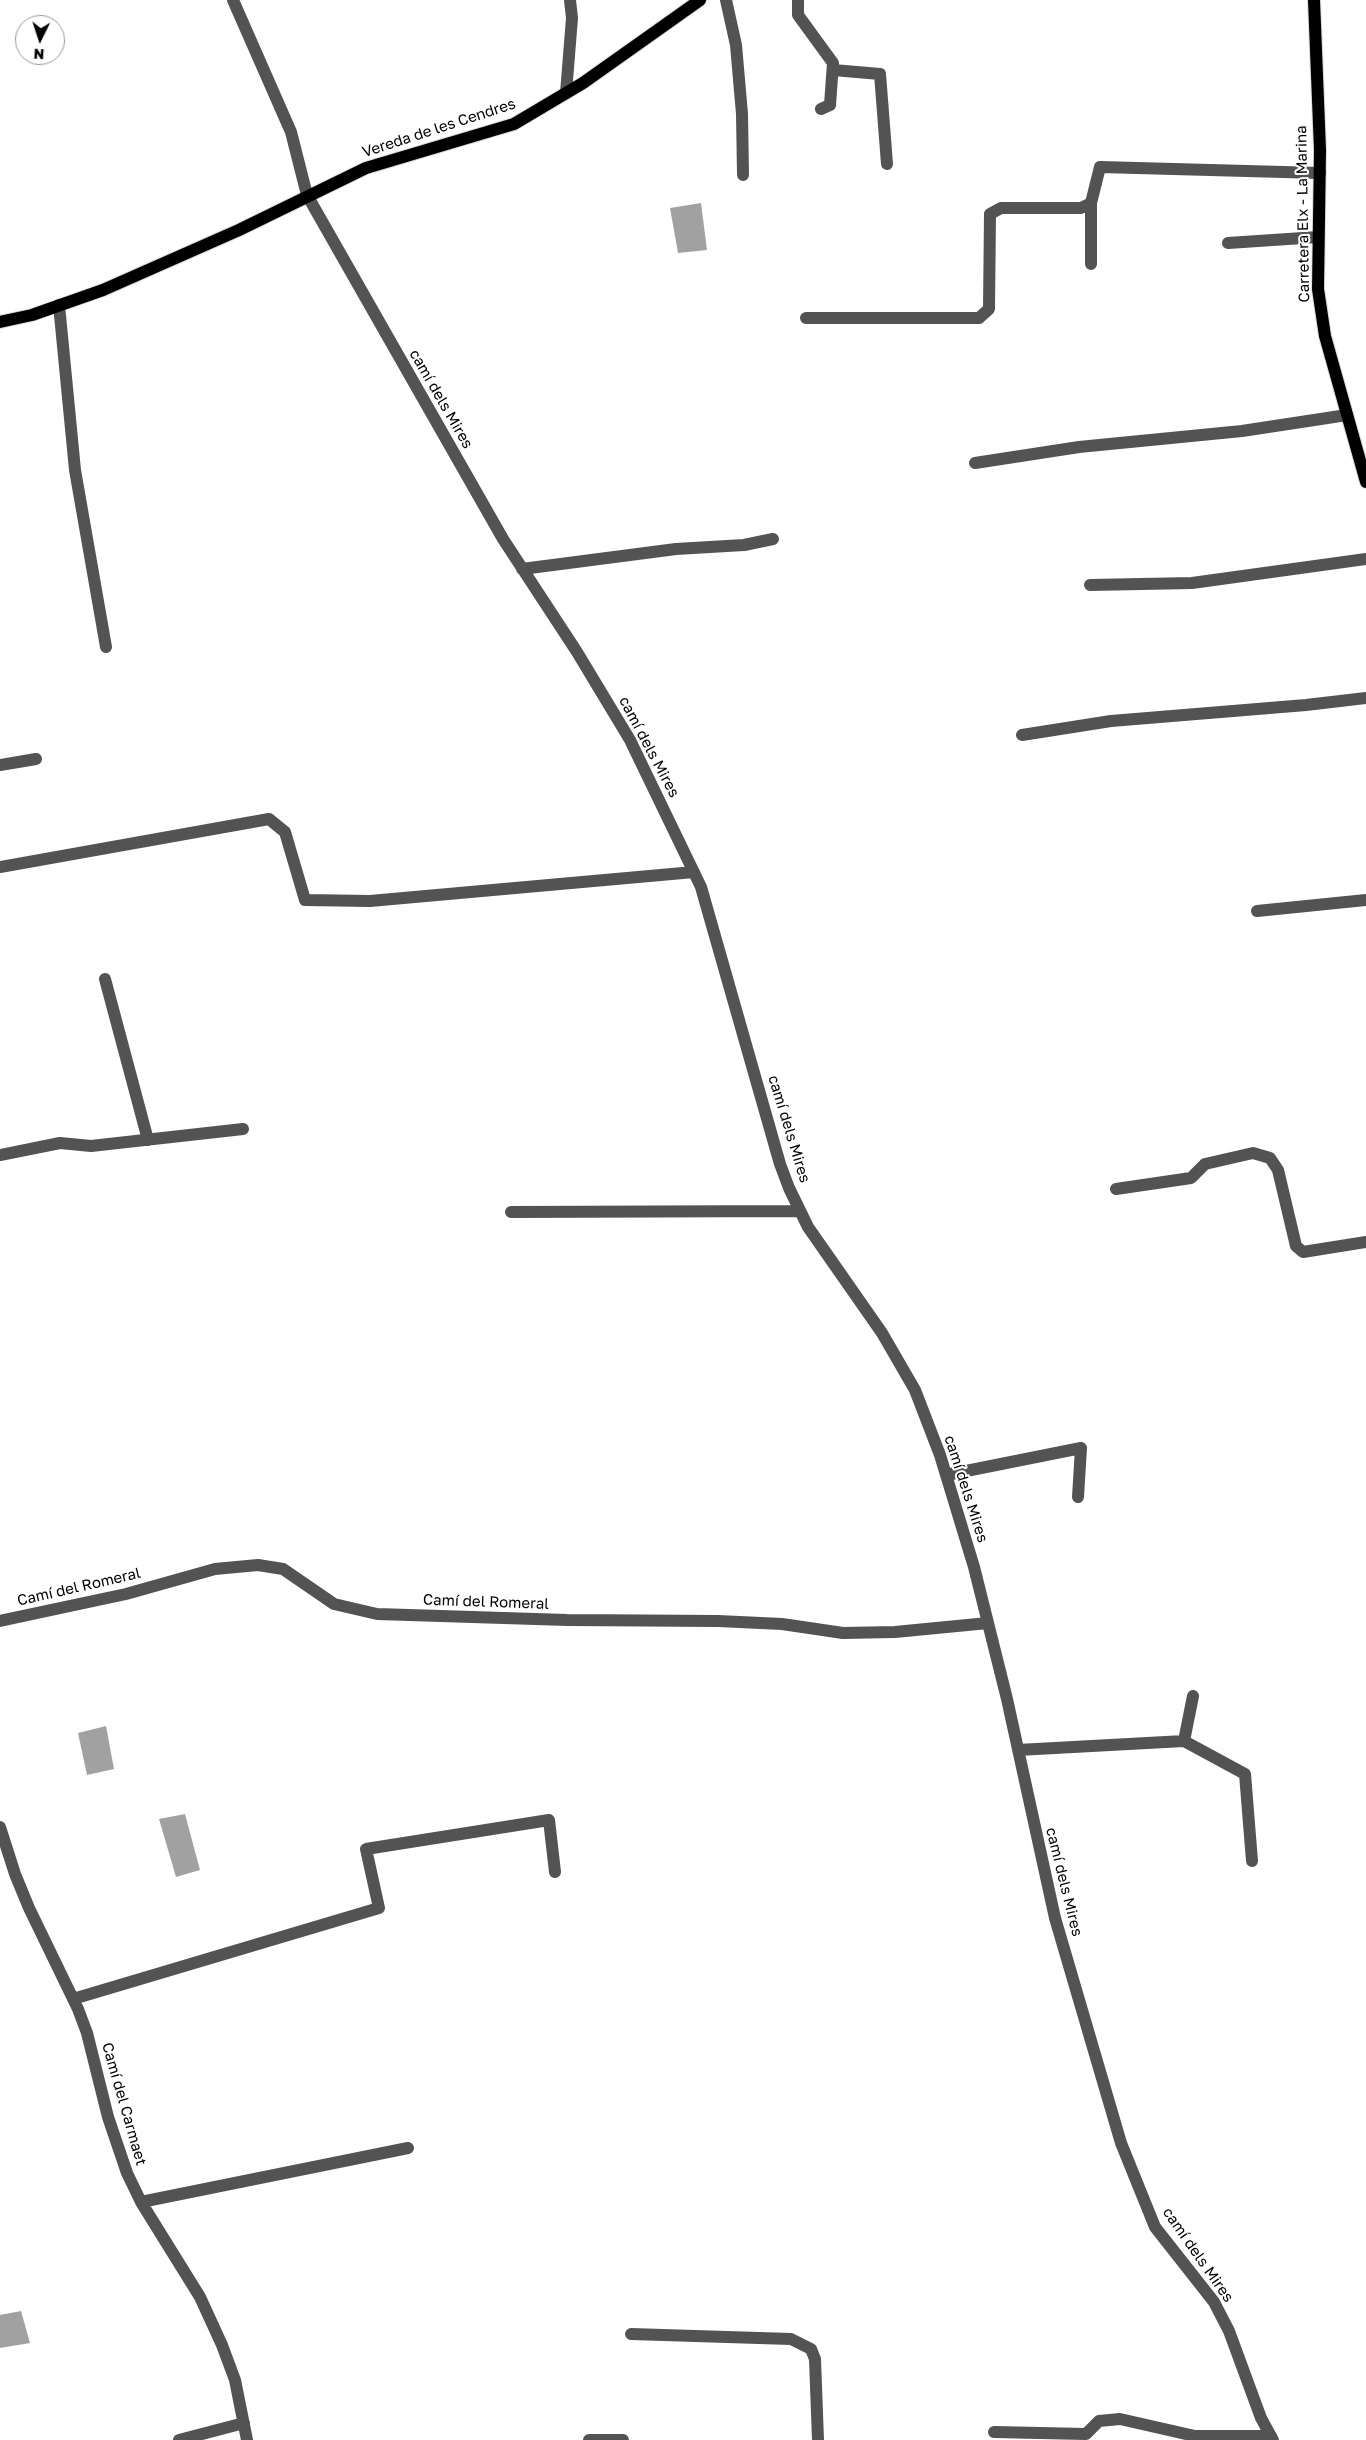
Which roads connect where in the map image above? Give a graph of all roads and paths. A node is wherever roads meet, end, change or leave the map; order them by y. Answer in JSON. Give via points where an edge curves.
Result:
{"nodes":[{"id":1,"x":233,"y":0,"type":"edge"},
{"id":2,"x":570,"y":0,"type":"edge"},
{"id":3,"x":700,"y":0,"type":"edge"},
{"id":4,"x":726,"y":0,"type":"edge"},
{"id":5,"x":798,"y":0,"type":"edge"},
{"id":6,"x":1314,"y":0,"type":"edge"},
{"id":7,"x":833,"y":70,"type":"junction"},
{"id":8,"x":566,"y":93,"type":"junction"},
{"id":9,"x":821,"y":109,"type":"dead end"},
{"id":10,"x":887,"y":164,"type":"dead end"},
{"id":11,"x":1320,"y":172,"type":"junction"},
{"id":12,"x":743,"y":175,"type":"dead end"},
{"id":13,"x":307,"y":195,"type":"junction"},
{"id":14,"x":1091,"y":203,"type":"junction"},
{"id":15,"x":1318,"y":237,"type":"junction"},
{"id":16,"x":1228,"y":243,"type":"dead end"},
{"id":17,"x":1091,"y":264,"type":"dead end"},
{"id":18,"x":59,"y":305,"type":"junction"},
{"id":19,"x":806,"y":318,"type":"dead end"},
{"id":20,"x":0,"y":322,"type":"edge"},
{"id":21,"x":1347,"y":415,"type":"junction"},
{"id":22,"x":975,"y":463,"type":"dead end"},
{"id":23,"x":1366,"y":482,"type":"edge"},
{"id":24,"x":773,"y":539,"type":"dead end"},
{"id":25,"x":1366,"y":559,"type":"edge"},
{"id":26,"x":522,"y":568,"type":"junction"},
{"id":27,"x":1090,"y":585,"type":"dead end"},
{"id":28,"x":106,"y":647,"type":"dead end"},
{"id":29,"x":1366,"y":698,"type":"edge"},
{"id":30,"x":1022,"y":735,"type":"dead end"},
{"id":31,"x":36,"y":759,"type":"dead end"},
{"id":32,"x":0,"y":765,"type":"edge"},
{"id":33,"x":0,"y":867,"type":"edge"},
{"id":34,"x":694,"y":872,"type":"junction"},
{"id":35,"x":1366,"y":900,"type":"edge"},
{"id":36,"x":1257,"y":911,"type":"dead end"},
{"id":37,"x":105,"y":979,"type":"dead end"},
{"id":38,"x":243,"y":1129,"type":"dead end"},
{"id":39,"x":148,"y":1140,"type":"junction"},
{"id":40,"x":0,"y":1155,"type":"edge"},
{"id":41,"x":1116,"y":1189,"type":"dead end"},
{"id":42,"x":800,"y":1211,"type":"junction"},
{"id":43,"x":511,"y":1212,"type":"dead end"},
{"id":44,"x":1366,"y":1242,"type":"edge"},
{"id":45,"x":946,"y":1475,"type":"junction"},
{"id":46,"x":1078,"y":1497,"type":"dead end"},
{"id":47,"x":0,"y":1621,"type":"edge"},
{"id":48,"x":988,"y":1623,"type":"junction"},
{"id":49,"x":1194,"y":1696,"type":"dead end"},
{"id":50,"x":1184,"y":1741,"type":"junction"},
{"id":51,"x":1018,"y":1750,"type":"junction"},
{"id":52,"x":0,"y":1827,"type":"edge"},
{"id":53,"x":1252,"y":1861,"type":"dead end"},
{"id":54,"x":555,"y":1872,"type":"dead end"},
{"id":55,"x":73,"y":1999,"type":"junction"},
{"id":56,"x":408,"y":2148,"type":"dead end"},
{"id":57,"x":141,"y":2202,"type":"junction"},
{"id":58,"x":631,"y":2334,"type":"dead end"},
{"id":59,"x":244,"y":2423,"type":"junction"},
{"id":60,"x":994,"y":2432,"type":"dead end"},
{"id":61,"x":1272,"y":2438,"type":"edge"},
{"id":62,"x":179,"y":2440,"type":"edge"},
{"id":63,"x":246,"y":2440,"type":"edge"},
{"id":64,"x":589,"y":2440,"type":"edge"},
{"id":65,"x":623,"y":2440,"type":"edge"},
{"id":66,"x":818,"y":2440,"type":"edge"}],
"edges":[{"from":1,"to":13,"type":"street","name":"camí dels Mires","via":[[291,132]]},
{"from":2,"to":8,"type":"street","via":[[572,18]]},
{"from":3,"to":8,"type":"main road","name":"Vereda de les Cendres"},
{"from":4,"to":12,"type":"street","via":[[736,45]]},
{"from":5,"to":7,"type":"street","via":[[798,15],[833,63]]},
{"from":6,"to":11,"type":"main road","name":"Carretera Elx - La Marina"},
{"from":7,"to":9,"type":"street","via":[[830,105]]},
{"from":7,"to":10,"type":"street","via":[[880,74]]},
{"from":8,"to":13,"type":"main road","name":"Vereda de les Cendres","via":[[514,124],[366,168]]},
{"from":11,"to":14,"type":"street","via":[[1100,167]]},
{"from":11,"to":15,"type":"main road","name":"Carretera Elx - La Marina"},
{"from":13,"to":18,"type":"main road","name":"Vereda de les Cendres","via":[[103,290]]},
{"from":13,"to":26,"type":"street","name":"camí dels Mires"},
{"from":14,"to":17,"type":"street"},
{"from":14,"to":19,"type":"street","via":[[1081,208],[1001,208],[990,214],[989,310],[979,318]]},
{"from":15,"to":16,"type":"street"},
{"from":15,"to":21,"type":"main road","name":"Carretera Elx - La Marina","via":[[1318,289],[1325,336]]},
{"from":18,"to":20,"type":"main road","name":"Vereda de les Cendres"},
{"from":18,"to":28,"type":"street","via":[[76,470]]},
{"from":21,"to":22,"type":"street"},
{"from":21,"to":23,"type":"main road","name":"Carretera Elx - La Marina"},
{"from":24,"to":26,"type":"street"},
{"from":25,"to":27,"type":"street","via":[[1192,583]]},
{"from":26,"to":34,"type":"street","name":"camí dels Mires","via":[[630,740]]},
{"from":29,"to":30,"type":"street","via":[[1110,720]]},
{"from":31,"to":32,"type":"street"},
{"from":33,"to":34,"type":"street","via":[[269,819],[285,832],[305,900],[370,901]]},
{"from":34,"to":42,"type":"street","name":"camí dels Mires","via":[[780,1164]]},
{"from":35,"to":36,"type":"street"},
{"from":37,"to":39,"type":"street"},
{"from":38,"to":39,"type":"street"},
{"from":39,"to":40,"type":"street","via":[[91,1146],[60,1143]]},
{"from":41,"to":44,"type":"street","via":[[1191,1178],[1206,1164],[1253,1153],[1270,1158],[1278,1170],[1296,1246],[1303,1252]]},
{"from":42,"to":43,"type":"street"},
{"from":42,"to":45,"type":"street","name":"camí dels Mires","via":[[882,1333],[915,1390]]},
{"from":45,"to":46,"type":"street","via":[[1081,1448]]},
{"from":45,"to":48,"type":"street","name":"camí dels Mires"},
{"from":47,"to":48,"type":"street","name":"Camí del Romeral","via":[[126,1594],[215,1569],[258,1564],[283,1569],[334,1604],[377,1614],[718,1621],[782,1624],[843,1633],[895,1632]]},
{"from":48,"to":51,"type":"street","name":"camí dels Mires"},
{"from":49,"to":50,"type":"street"},
{"from":50,"to":51,"type":"street"},
{"from":50,"to":53,"type":"street","via":[[1244,1774]]},
{"from":51,"to":61,"type":"street","name":"camí dels Mires","via":[[1055,1918],[1106,2097],[1136,2184],[1155,2227],[1214,2302]]},
{"from":52,"to":55,"type":"street","name":"Camí del Carmaet","via":[[28,1908]]},
{"from":54,"to":55,"type":"street","via":[[548,1820],[366,1849],[379,1908]]},
{"from":55,"to":57,"type":"street","name":"Camí del Carmaet","via":[[87,2033],[116,2142]]},
{"from":56,"to":57,"type":"street"},
{"from":57,"to":59,"type":"street","name":"Camí del Carmaet","via":[[204,2305],[235,2380]]},
{"from":58,"to":66,"type":"street","via":[[791,2339],[811,2349],[815,2359]]},
{"from":59,"to":62,"type":"street"},
{"from":59,"to":63,"type":"street","name":"Camí del Carmaet"},
{"from":60,"to":61,"type":"street","via":[[1086,2434],[1099,2422],[1120,2418],[1194,2436]]},
{"from":64,"to":65,"type":"street"}]}
